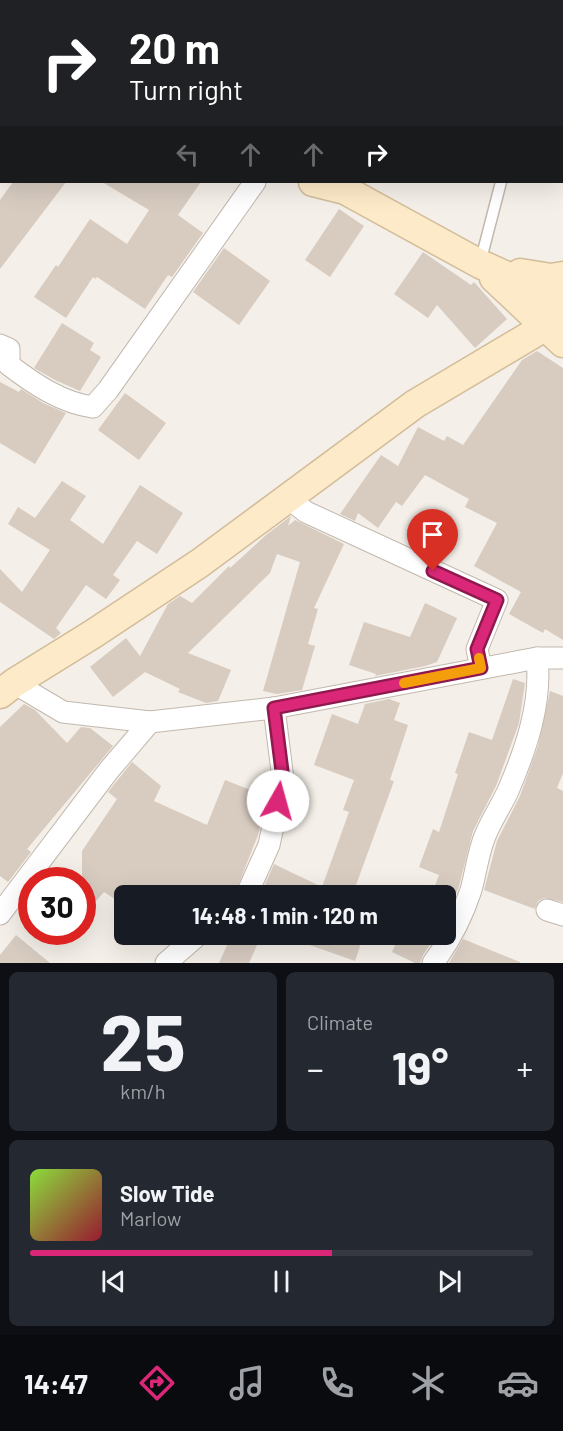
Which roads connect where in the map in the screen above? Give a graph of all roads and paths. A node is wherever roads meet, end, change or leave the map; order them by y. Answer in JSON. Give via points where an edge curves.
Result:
{"nodes":[{"id":1,"x":254,"y":183,"type":"edge"},
{"id":2,"x":317,"y":183,"type":"edge"},
{"id":3,"x":501,"y":183,"type":"edge"},
{"id":4,"x":480,"y":264,"type":"junction"},
{"id":5,"x":563,"y":276,"type":"edge"},
{"id":6,"x":563,"y":301,"type":"edge"},
{"id":7,"x":556,"y":328,"type":"edge"},
{"id":8,"x":0,"y":345,"type":"edge"},
{"id":9,"x":288,"y":498,"type":"junction"},
{"id":10,"x":537,"y":657,"type":"junction"},
{"id":11,"x":563,"y":658,"type":"edge"},
{"id":12,"x":481,"y":668,"type":"junction"},
{"id":13,"x":7,"y":688,"type":"edge"},
{"id":14,"x":274,"y":708,"type":"junction"},
{"id":15,"x":150,"y":722,"type":"junction"},
{"id":16,"x":251,"y":885,"type":"edge"},
{"id":17,"x":0,"y":914,"type":"edge"},
{"id":18,"x":186,"y":945,"type":"edge"},
{"id":19,"x":166,"y":963,"type":"edge"},
{"id":20,"x":433,"y":963,"type":"edge"}],
"edges":[{"from":1,"to":8,"type":"street","via":[[93,407],[75,405],[29,380],[9,365],[9,349]]},
{"from":2,"to":4,"type":"street","via":[[345,190]]},
{"from":3,"to":4,"type":"lane"},
{"from":4,"to":5,"type":"street","via":[[528,275]]},
{"from":4,"to":6,"type":"street"},
{"from":4,"to":7,"type":"street"},
{"from":7,"to":9,"type":"street","via":[[415,404]]},
{"from":9,"to":12,"type":"street","via":[[306,512],[497,600],[477,649]]},
{"from":9,"to":13,"type":"street","via":[[190,570]]},
{"from":10,"to":11,"type":"street"},
{"from":10,"to":12,"type":"street"},
{"from":10,"to":20,"type":"street","via":[[539,678],[531,726],[508,791],[485,837],[458,924]]},
{"from":12,"to":14,"type":"street"},
{"from":13,"to":15,"type":"street","via":[[63,712]]},
{"from":14,"to":15,"type":"street"},
{"from":14,"to":16,"type":"street","via":[[283,779],[269,845]]},
{"from":15,"to":17,"type":"street"},
{"from":18,"to":19,"type":"street"}]}
